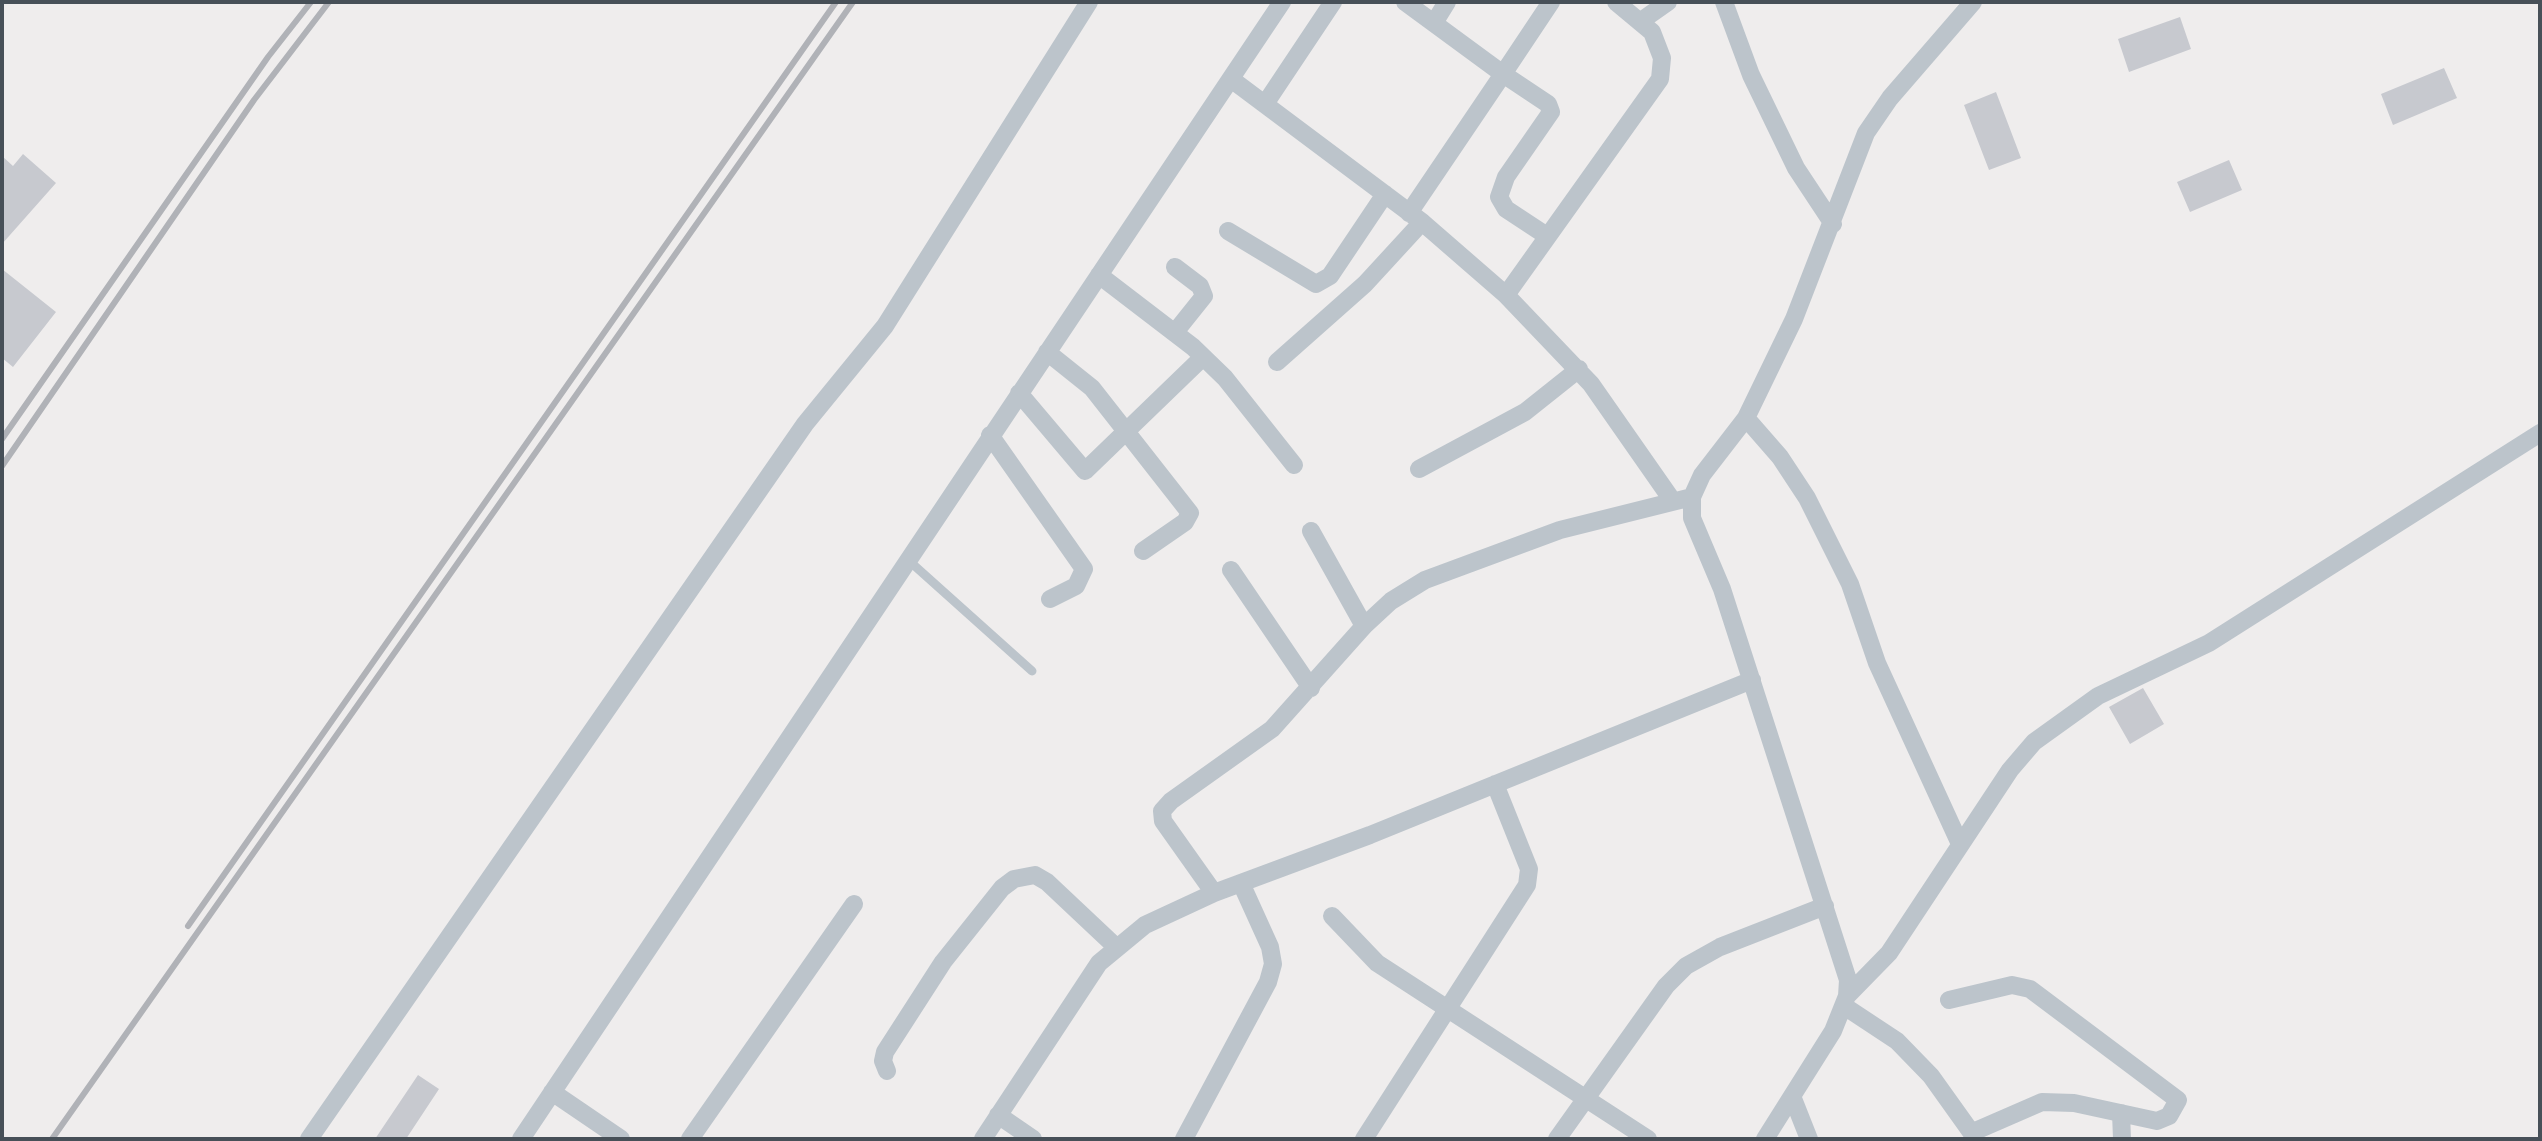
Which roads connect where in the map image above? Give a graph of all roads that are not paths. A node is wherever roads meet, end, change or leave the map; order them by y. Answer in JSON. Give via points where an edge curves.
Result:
{"nodes":[{"id":1,"x":1089,"y":2,"type":"edge"},
{"id":2,"x":1282,"y":2,"type":"edge"},
{"id":3,"x":1333,"y":2,"type":"edge"},
{"id":4,"x":1405,"y":2,"type":"edge"},
{"id":5,"x":1447,"y":2,"type":"edge"},
{"id":6,"x":1551,"y":2,"type":"edge"},
{"id":7,"x":1616,"y":2,"type":"edge"},
{"id":8,"x":1668,"y":2,"type":"edge"},
{"id":9,"x":1724,"y":2,"type":"edge"},
{"id":10,"x":1973,"y":2,"type":"edge"},
{"id":11,"x":1641,"y":21,"type":"junction"},
{"id":12,"x":1434,"y":23,"type":"junction"},
{"id":13,"x":1503,"y":74,"type":"junction"},
{"id":14,"x":1231,"y":79,"type":"junction"},
{"id":15,"x":1265,"y":104,"type":"junction"},
{"id":16,"x":1385,"y":194,"type":"junction"},
{"id":17,"x":1416,"y":218,"type":"junction"},
{"id":18,"x":1833,"y":224,"type":"junction"},
{"id":19,"x":1228,"y":231,"type":"dead end"},
{"id":20,"x":1547,"y":236,"type":"junction"},
{"id":21,"x":1175,"y":267,"type":"dead end"},
{"id":22,"x":1099,"y":275,"type":"junction"},
{"id":23,"x":1506,"y":295,"type":"junction"},
{"id":24,"x":1176,"y":331,"type":"junction"},
{"id":25,"x":1047,"y":352,"type":"junction"},
{"id":26,"x":1203,"y":357,"type":"junction"},
{"id":27,"x":1277,"y":362,"type":"dead end"},
{"id":28,"x":1579,"y":369,"type":"junction"},
{"id":29,"x":1019,"y":393,"type":"junction"},
{"id":30,"x":1746,"y":418,"type":"junction"},
{"id":31,"x":1127,"y":433,"type":"junction"},
{"id":32,"x":2540,"y":433,"type":"edge"},
{"id":33,"x":990,"y":435,"type":"junction"},
{"id":34,"x":1294,"y":465,"type":"dead end"},
{"id":35,"x":1419,"y":469,"type":"dead end"},
{"id":36,"x":1692,"y":497,"type":"junction"},
{"id":37,"x":1672,"y":500,"type":"junction"},
{"id":38,"x":1311,"y":531,"type":"dead end"},
{"id":39,"x":1143,"y":551,"type":"dead end"},
{"id":40,"x":907,"y":559,"type":"junction"},
{"id":41,"x":1231,"y":570,"type":"dead end"},
{"id":42,"x":1050,"y":599,"type":"dead end"},
{"id":43,"x":1364,"y":626,"type":"junction"},
{"id":44,"x":1032,"y":671,"type":"dead end"},
{"id":45,"x":1752,"y":680,"type":"junction"},
{"id":46,"x":1311,"y":688,"type":"junction"},
{"id":47,"x":1495,"y":784,"type":"junction"},
{"id":48,"x":1960,"y":844,"type":"junction"},
{"id":49,"x":1241,"y":883,"type":"junction"},
{"id":50,"x":1214,"y":893,"type":"junction"},
{"id":51,"x":854,"y":904,"type":"dead end"},
{"id":52,"x":1825,"y":906,"type":"junction"},
{"id":53,"x":1332,"y":916,"type":"dead end"},
{"id":54,"x":1115,"y":946,"type":"junction"},
{"id":55,"x":1949,"y":1000,"type":"dead end"},
{"id":56,"x":1845,"y":1001,"type":"junction"},
{"id":57,"x":1448,"y":1007,"type":"junction"},
{"id":58,"x":887,"y":1071,"type":"dead end"},
{"id":59,"x":552,"y":1092,"type":"junction"},
{"id":60,"x":1792,"y":1096,"type":"junction"},
{"id":61,"x":1585,"y":1098,"type":"junction"},
{"id":62,"x":2121,"y":1113,"type":"junction"},
{"id":63,"x":998,"y":1115,"type":"junction"},
{"id":64,"x":1974,"y":1136,"type":"edge"},
{"id":65,"x":309,"y":1139,"type":"edge"},
{"id":66,"x":521,"y":1139,"type":"edge"},
{"id":67,"x":621,"y":1139,"type":"edge"},
{"id":68,"x":690,"y":1139,"type":"edge"},
{"id":69,"x":983,"y":1139,"type":"edge"},
{"id":70,"x":1033,"y":1139,"type":"edge"},
{"id":71,"x":1184,"y":1139,"type":"edge"},
{"id":72,"x":1364,"y":1139,"type":"edge"},
{"id":73,"x":1557,"y":1139,"type":"edge"},
{"id":74,"x":1648,"y":1139,"type":"edge"},
{"id":75,"x":1765,"y":1139,"type":"edge"},
{"id":76,"x":1809,"y":1139,"type":"edge"},
{"id":77,"x":2122,"y":1139,"type":"edge"}],
"edges":[{"from":1,"to":65,"type":"street","via":[[885,326],[805,424]]},
{"from":2,"to":14,"type":"street"},
{"from":3,"to":15,"type":"street"},
{"from":4,"to":12,"type":"street"},
{"from":5,"to":12,"type":"street"},
{"from":6,"to":13,"type":"street"},
{"from":7,"to":11,"type":"street"},
{"from":8,"to":11,"type":"street"},
{"from":9,"to":18,"type":"street","via":[[1751,75],[1796,168]]},
{"from":10,"to":18,"type":"street","via":[[1866,133]]},
{"from":11,"to":20,"type":"street","via":[[1658,46],[1664,68],[1660,79]]},
{"from":12,"to":13,"type":"street"},
{"from":13,"to":17,"type":"street"},
{"from":13,"to":20,"type":"street","via":[[1548,104],[1551,112],[1506,177],[1500,203]]},
{"from":14,"to":15,"type":"street"},
{"from":14,"to":22,"type":"street"},
{"from":15,"to":16,"type":"street"},
{"from":16,"to":17,"type":"street"},
{"from":16,"to":19,"type":"street","via":[[1330,276],[1316,284]]},
{"from":17,"to":23,"type":"street"},
{"from":17,"to":27,"type":"street","via":[[1365,284]]},
{"from":18,"to":30,"type":"street"},
{"from":20,"to":23,"type":"street"},
{"from":21,"to":24,"type":"street","via":[[1200,286],[1204,296]]},
{"from":22,"to":24,"type":"street"},
{"from":22,"to":25,"type":"street"},
{"from":23,"to":28,"type":"street"},
{"from":24,"to":26,"type":"street"},
{"from":25,"to":29,"type":"street"},
{"from":25,"to":31,"type":"street","via":[[1082,378]]},
{"from":26,"to":31,"type":"street"},
{"from":26,"to":34,"type":"street"},
{"from":28,"to":35,"type":"street","via":[[1525,412]]},
{"from":28,"to":37,"type":"street"},
{"from":29,"to":31,"type":"street","via":[[1085,471]]},
{"from":29,"to":33,"type":"street"},
{"from":30,"to":36,"type":"street","via":[[1702,475]]},
{"from":30,"to":48,"type":"street","via":[[1794,477],[1844,572],[1877,663]]},
{"from":31,"to":39,"type":"street","via":[[1190,513]]},
{"from":32,"to":48,"type":"street","via":[[2209,643],[2098,696],[2034,742]]},
{"from":33,"to":40,"type":"street"},
{"from":33,"to":42,"type":"street","via":[[1084,569],[1076,586]]},
{"from":36,"to":37,"type":"street"},
{"from":36,"to":45,"type":"street","via":[[1692,518]]},
{"from":37,"to":43,"type":"street","via":[[1477,558],[1406,590]]},
{"from":38,"to":43,"type":"street"},
{"from":40,"to":44,"type":"lane"},
{"from":40,"to":59,"type":"street"},
{"from":41,"to":46,"type":"street"},
{"from":43,"to":46,"type":"street"},
{"from":45,"to":47,"type":"street"},
{"from":45,"to":52,"type":"street"},
{"from":46,"to":50,"type":"street","via":[[1272,729],[1162,811],[1163,821]]},
{"from":47,"to":49,"type":"street"},
{"from":47,"to":57,"type":"street","via":[[1529,869],[1527,885]]},
{"from":48,"to":56,"type":"street","via":[[1889,953]]},
{"from":49,"to":50,"type":"street"},
{"from":49,"to":71,"type":"street","via":[[1273,964]]},
{"from":50,"to":54,"type":"street","via":[[1145,925]]},
{"from":51,"to":68,"type":"street"},
{"from":52,"to":56,"type":"street","via":[[1845,964]]},
{"from":52,"to":61,"type":"street","via":[[1686,966]]},
{"from":53,"to":57,"type":"street","via":[[1377,963]]},
{"from":54,"to":58,"type":"street","via":[[1047,882],[1035,875],[1014,879],[943,962],[885,1052]]},
{"from":54,"to":63,"type":"street"},
{"from":55,"to":62,"type":"street","via":[[2012,985],[2030,989],[2178,1100],[2162,1120]]},
{"from":56,"to":60,"type":"street"},
{"from":56,"to":64,"type":"street","via":[[1897,1041],[1931,1076]]},
{"from":57,"to":61,"type":"street"},
{"from":57,"to":72,"type":"street"},
{"from":59,"to":66,"type":"street"},
{"from":59,"to":67,"type":"street"},
{"from":60,"to":75,"type":"street"},
{"from":60,"to":76,"type":"street"},
{"from":61,"to":73,"type":"street"},
{"from":61,"to":74,"type":"street"},
{"from":62,"to":64,"type":"street","via":[[2042,1102]]},
{"from":62,"to":77,"type":"street"},
{"from":63,"to":69,"type":"street"},
{"from":63,"to":70,"type":"street"}]}
